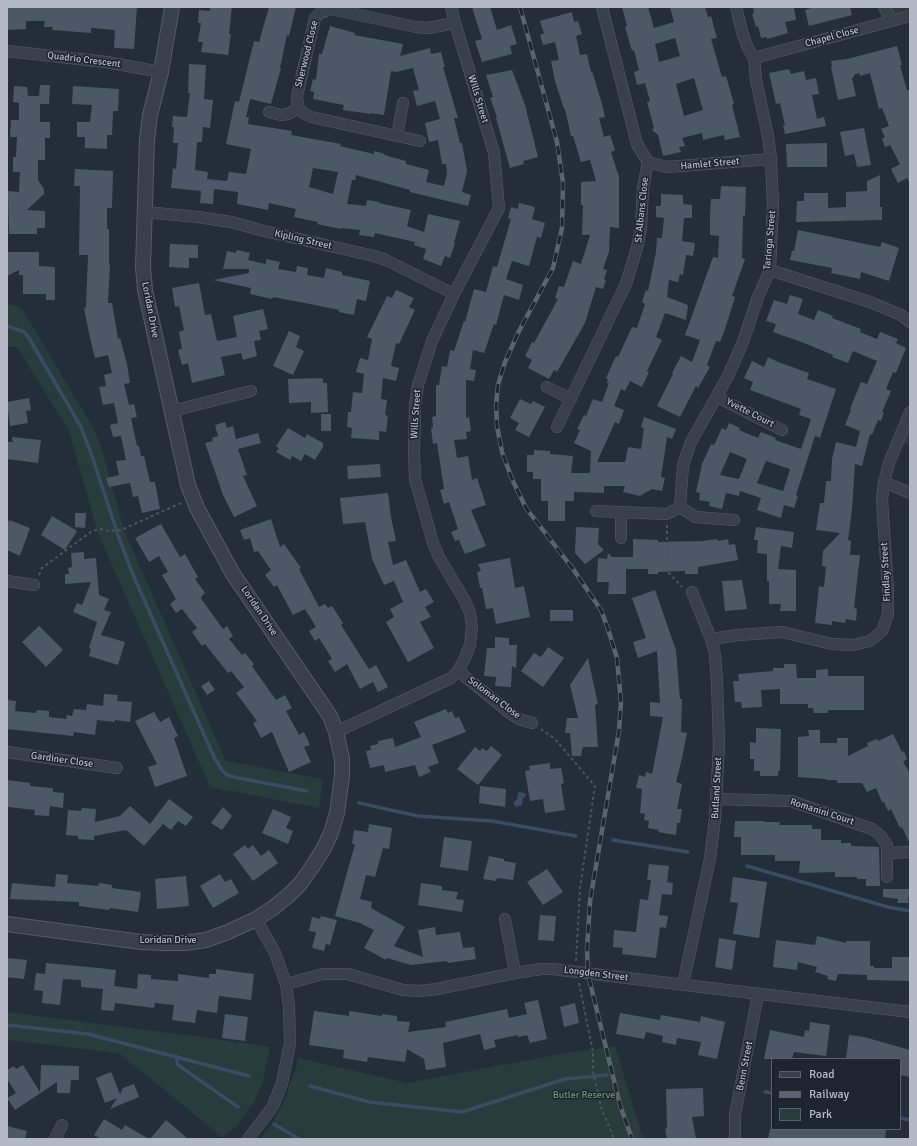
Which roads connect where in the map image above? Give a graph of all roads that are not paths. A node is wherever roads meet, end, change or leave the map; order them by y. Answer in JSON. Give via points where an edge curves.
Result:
{"nodes":[{"id":1,"x":451,"y":7,"type":"edge"},
{"id":2,"x":602,"y":7,"type":"edge"},
{"id":3,"x":736,"y":7,"type":"edge"},
{"id":4,"x":884,"y":7,"type":"edge"},
{"id":5,"x":173,"y":11,"type":"edge"},
{"id":6,"x":910,"y":18,"type":"edge"},
{"id":7,"x":892,"y":21,"type":"junction"},
{"id":8,"x":455,"y":23,"type":"junction"},
{"id":9,"x":7,"y":51,"type":"edge"},
{"id":10,"x":754,"y":58,"type":"junction"},
{"id":11,"x":161,"y":72,"type":"junction"},
{"id":12,"x":403,"y":103,"type":"dead end"},
{"id":13,"x":299,"y":108,"type":"junction"},
{"id":14,"x":269,"y":112,"type":"dead end"},
{"id":15,"x":397,"y":136,"type":"junction"},
{"id":16,"x":420,"y":141,"type":"dead end"},
{"id":17,"x":771,"y":159,"type":"junction"},
{"id":18,"x":648,"y":162,"type":"junction"},
{"id":19,"x":145,"y":212,"type":"junction"},
{"id":20,"x":770,"y":270,"type":"junction"},
{"id":21,"x":454,"y":294,"type":"junction"},
{"id":22,"x":910,"y":322,"type":"edge"},
{"id":23,"x":547,"y":387,"type":"dead end"},
{"id":24,"x":251,"y":391,"type":"dead end"},
{"id":25,"x":717,"y":397,"type":"junction"},
{"id":26,"x":571,"y":398,"type":"junction"},
{"id":27,"x":172,"y":411,"type":"junction"},
{"id":28,"x":910,"y":412,"type":"edge"},
{"id":29,"x":557,"y":427,"type":"dead end"},
{"id":30,"x":782,"y":430,"type":"dead end"},
{"id":31,"x":884,"y":482,"type":"junction"},
{"id":32,"x":910,"y":492,"type":"edge"},
{"id":33,"x":680,"y":507,"type":"junction"},
{"id":34,"x":596,"y":511,"type":"dead end"},
{"id":35,"x":622,"y":512,"type":"junction"},
{"id":36,"x":734,"y":520,"type":"dead end"},
{"id":37,"x":621,"y":538,"type":"dead end"},
{"id":38,"x":7,"y":581,"type":"edge"},
{"id":39,"x":34,"y":585,"type":"road end"},
{"id":40,"x":692,"y":592,"type":"road end"},
{"id":41,"x":711,"y":639,"type":"junction"},
{"id":42,"x":458,"y":671,"type":"junction"},
{"id":43,"x":532,"y":723,"type":"road end"},
{"id":44,"x":336,"y":732,"type":"junction"},
{"id":45,"x":7,"y":752,"type":"edge"},
{"id":46,"x":116,"y":768,"type":"dead end"},
{"id":47,"x":716,"y":799,"type":"junction"},
{"id":48,"x":910,"y":852,"type":"edge"},
{"id":49,"x":887,"y":853,"type":"junction"},
{"id":50,"x":888,"y":877,"type":"dead end"},
{"id":51,"x":256,"y":919,"type":"junction"},
{"id":52,"x":505,"y":919,"type":"dead end"},
{"id":53,"x":7,"y":924,"type":"edge"},
{"id":54,"x":515,"y":973,"type":"junction"},
{"id":55,"x":286,"y":984,"type":"junction"},
{"id":56,"x":683,"y":984,"type":"junction"},
{"id":57,"x":758,"y":994,"type":"junction"},
{"id":58,"x":910,"y":1012,"type":"edge"},
{"id":59,"x":62,"y":1125,"type":"dead end"},
{"id":60,"x":55,"y":1139,"type":"edge"},
{"id":61,"x":248,"y":1139,"type":"edge"},
{"id":62,"x":735,"y":1139,"type":"edge"}],
"edges":[{"from":1,"to":8,"type":"street","name":"Wills Street"},
{"from":2,"to":18,"type":"street","name":"St Albans Close","via":[[637,144]]},
{"from":3,"to":10,"type":"street","name":"Taringa Street","via":[[743,35]]},
{"from":4,"to":7,"type":"street"},
{"from":5,"to":11,"type":"street","name":"Loridan Drive"},
{"from":6,"to":7,"type":"street","name":"Chapel Close"},
{"from":7,"to":10,"type":"street","name":"Chapel Close"},
{"from":8,"to":13,"type":"street","name":"Sherwood Close","via":[[428,28],[331,9],[320,13],[315,18],[296,96]]},
{"from":8,"to":21,"type":"street","name":"Wills Street","via":[[494,153],[499,208]]},
{"from":9,"to":11,"type":"street","name":"Quadrio Crescent","via":[[106,62]]},
{"from":10,"to":17,"type":"street","name":"Taringa Street"},
{"from":11,"to":19,"type":"street","name":"Loridan Drive","via":[[147,140]]},
{"from":12,"to":15,"type":"street"},
{"from":13,"to":14,"type":"street","via":[[288,114]]},
{"from":13,"to":15,"type":"street","via":[[311,117]]},
{"from":15,"to":16,"type":"street"},
{"from":17,"to":18,"type":"street","name":"Hamlet Street","via":[[667,167]]},
{"from":17,"to":20,"type":"street","name":"Taringa Street","via":[[773,205]]},
{"from":18,"to":26,"type":"street","name":"St Albans Close","via":[[643,188],[641,228],[633,264],[626,284]]},
{"from":19,"to":21,"type":"street","name":"Kipling Street","via":[[231,222],[374,256]]},
{"from":19,"to":27,"type":"street","name":"Loridan Drive","via":[[145,290]]},
{"from":20,"to":22,"type":"street","via":[[870,302],[901,315]]},
{"from":20,"to":25,"type":"street","name":"Taringa Street","via":[[743,342]]},
{"from":21,"to":42,"type":"street","name":"Wills Street","via":[[432,341],[418,385],[414,446],[415,479],[433,543],[470,613],[470,645]]},
{"from":23,"to":26,"type":"street"},
{"from":24,"to":27,"type":"street"},
{"from":25,"to":30,"type":"street","name":"Yvette Court"},
{"from":25,"to":33,"type":"street","name":"Taringa Street","via":[[691,442],[683,465]]},
{"from":26,"to":29,"type":"street","name":"St Albans Close"},
{"from":27,"to":44,"type":"street","name":"Loridan Drive","via":[[188,485],[197,508],[233,574],[320,699]]},
{"from":28,"to":31,"type":"street","name":"Findlay Street"},
{"from":31,"to":32,"type":"street"},
{"from":31,"to":41,"type":"street","name":"Findlay Street","via":[[882,500],[888,614],[882,631],[870,641],[853,645],[832,644],[782,632]]},
{"from":33,"to":35,"type":"street","via":[[667,514]]},
{"from":33,"to":36,"type":"street","via":[[695,517]]},
{"from":34,"to":35,"type":"street"},
{"from":35,"to":37,"type":"street"},
{"from":38,"to":39,"type":"street"},
{"from":40,"to":41,"type":"street","name":"Butland Street"},
{"from":41,"to":47,"type":"street","name":"Butland Street","via":[[718,696]]},
{"from":42,"to":43,"type":"street","name":"Soloman Close","via":[[510,713]]},
{"from":42,"to":44,"type":"street","name":"Wills Street","via":[[442,683]]},
{"from":44,"to":51,"type":"street","name":"Loridan Drive","via":[[342,759],[342,776],[337,813],[331,833],[300,884]]},
{"from":45,"to":46,"type":"street","name":"Gardiner Close"},
{"from":47,"to":49,"type":"street","name":"Romanini Court","via":[[782,800],[802,804],[872,830],[883,838],[887,845]]},
{"from":47,"to":56,"type":"street","name":"Butland Street","via":[[710,859]]},
{"from":48,"to":49,"type":"street"},
{"from":49,"to":50,"type":"street","name":"Romanini Court"},
{"from":51,"to":53,"type":"street","name":"Loridan Drive","via":[[206,940],[185,942],[141,942]]},
{"from":51,"to":55,"type":"street","via":[[275,954]]},
{"from":52,"to":54,"type":"street"},
{"from":54,"to":55,"type":"street","name":"Longden Street","via":[[420,991],[404,990],[348,974],[323,974]]},
{"from":54,"to":56,"type":"street","name":"Longden Street","via":[[552,969]]},
{"from":55,"to":61,"type":"street","via":[[290,1043],[284,1078],[273,1106]]},
{"from":56,"to":57,"type":"street","name":"Longden Street"},
{"from":57,"to":58,"type":"street","name":"Longden Street"},
{"from":57,"to":62,"type":"street","name":"Benn Street","via":[[736,1115]]},
{"from":59,"to":60,"type":"street"}]}
